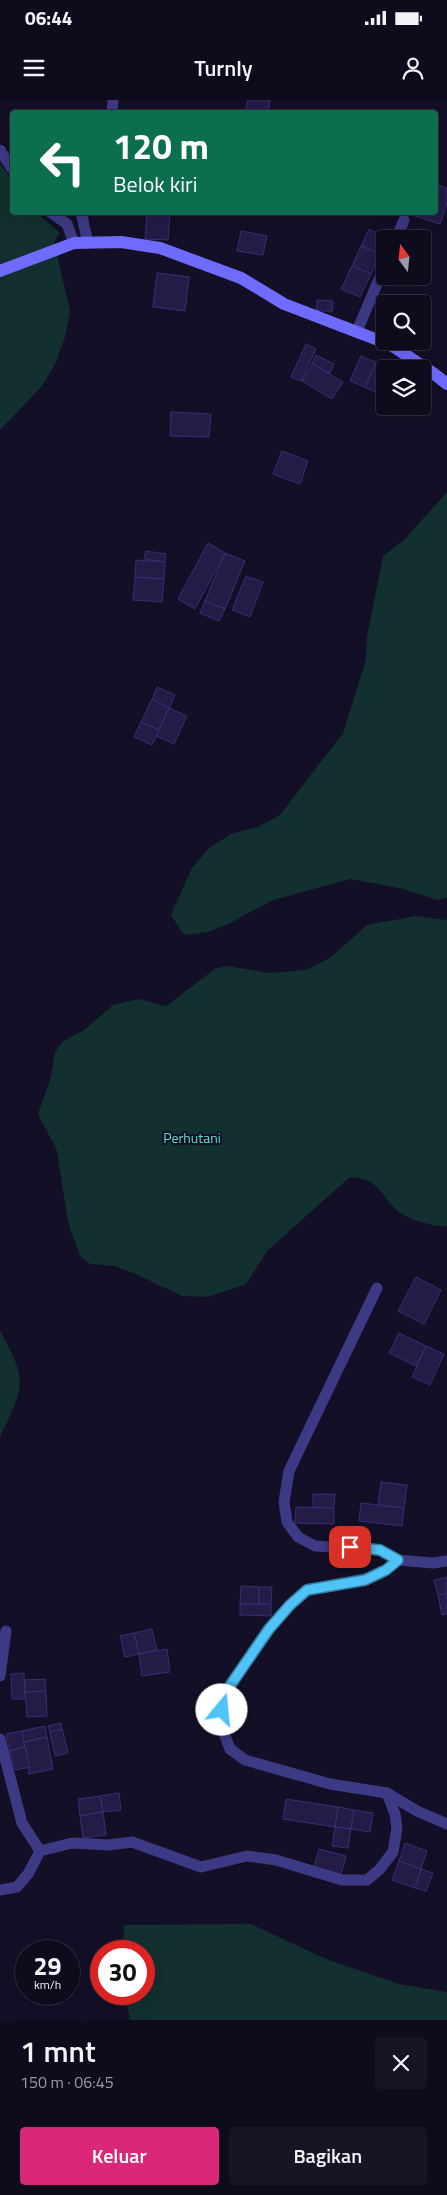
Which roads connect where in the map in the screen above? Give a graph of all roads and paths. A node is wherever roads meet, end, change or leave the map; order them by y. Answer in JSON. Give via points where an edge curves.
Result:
{"nodes":[{"id":1,"x":0,"y":150,"type":"edge"},
{"id":2,"x":10,"y":166,"type":"edge"},
{"id":3,"x":54,"y":215,"type":"edge"},
{"id":4,"x":82,"y":215,"type":"edge"},
{"id":5,"x":404,"y":220,"type":"dead end"},
{"id":6,"x":400,"y":230,"type":"edge"},
{"id":7,"x":88,"y":242,"type":"junction"},
{"id":8,"x":74,"y":243,"type":"junction"},
{"id":9,"x":0,"y":271,"type":"edge"},
{"id":10,"x":376,"y":285,"type":"edge"},
{"id":11,"x":357,"y":331,"type":"junction"},
{"id":12,"x":447,"y":384,"type":"edge"},
{"id":13,"x":377,"y":1288,"type":"dead end"},
{"id":14,"x":398,"y":1560,"type":"junction"},
{"id":15,"x":447,"y":1561,"type":"edge"},
{"id":16,"x":6,"y":1631,"type":"dead end"},
{"id":17,"x":0,"y":1676,"type":"edge"},
{"id":18,"x":0,"y":1739,"type":"edge"},
{"id":19,"x":386,"y":1793,"type":"junction"},
{"id":20,"x":447,"y":1824,"type":"edge"},
{"id":21,"x":40,"y":1851,"type":"junction"},
{"id":22,"x":0,"y":1890,"type":"edge"}],
"edges":[{"from":1,"to":2,"type":"street"},
{"from":3,"to":8,"type":"street","via":[[67,224]]},
{"from":4,"to":7,"type":"street"},
{"from":5,"to":6,"type":"street"},
{"from":7,"to":8,"type":"main road"},
{"from":7,"to":11,"type":"main road","via":[[121,242],[160,248],[241,278],[284,304]]},
{"from":8,"to":9,"type":"main road"},
{"from":10,"to":11,"type":"street"},
{"from":11,"to":12,"type":"main road","via":[[391,345]]},
{"from":13,"to":14,"type":"street","via":[[289,1471],[284,1502],[287,1522],[298,1538],[315,1546],[380,1550]]},
{"from":14,"to":15,"type":"street"},
{"from":14,"to":19,"type":"street","via":[[365,1580],[307,1590],[290,1605],[269,1629],[223,1696],[221,1725],[230,1749],[245,1760],[330,1784]]},
{"from":16,"to":17,"type":"street"},
{"from":18,"to":21,"type":"street","via":[[22,1823]]},
{"from":19,"to":20,"type":"street"},
{"from":19,"to":21,"type":"street","via":[[397,1828],[393,1852],[366,1880],[342,1880],[276,1860],[247,1856],[201,1867],[132,1842],[109,1846],[72,1842]]},
{"from":21,"to":22,"type":"street","via":[[17,1887]]}]}
